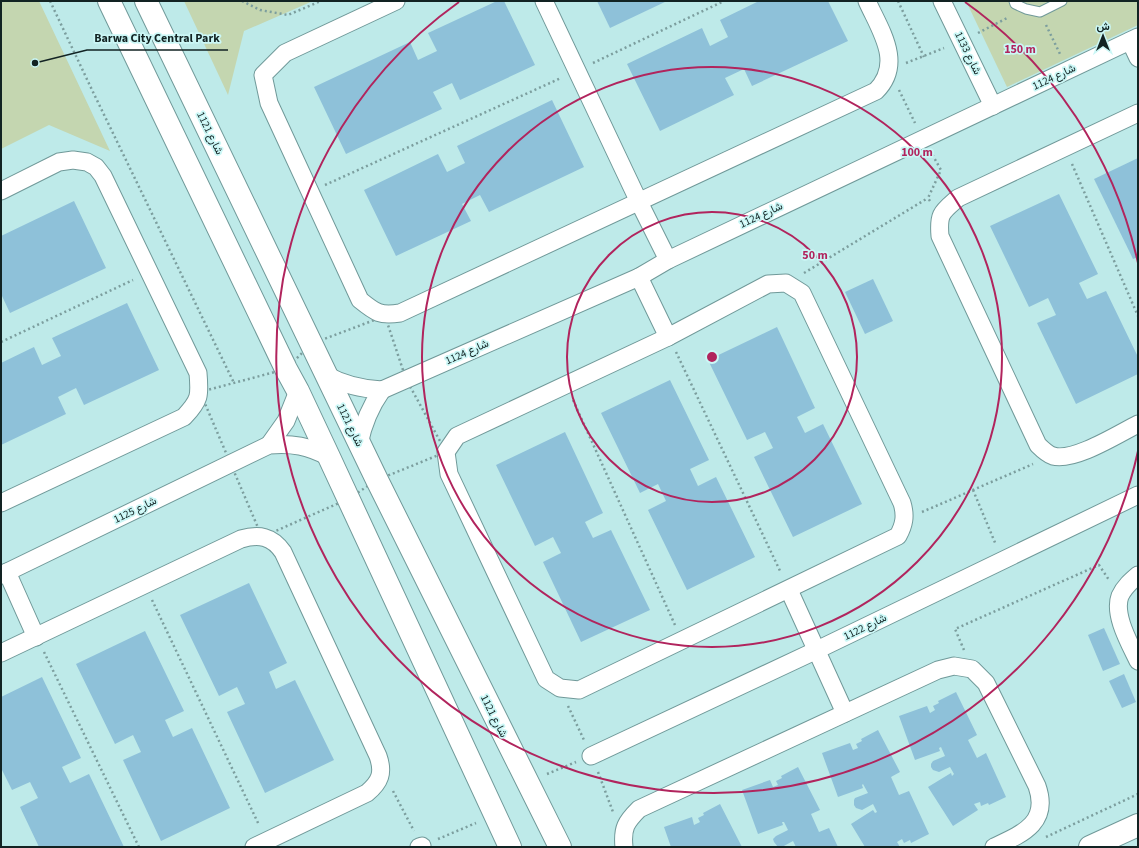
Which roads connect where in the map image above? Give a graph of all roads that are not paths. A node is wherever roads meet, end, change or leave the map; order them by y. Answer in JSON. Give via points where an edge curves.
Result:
{"nodes":[{"id":1,"x":109,"y":1,"type":"edge"},
{"id":2,"x":146,"y":1,"type":"edge"},
{"id":3,"x":396,"y":1,"type":"edge"},
{"id":4,"x":544,"y":1,"type":"edge"},
{"id":5,"x":867,"y":1,"type":"edge"},
{"id":6,"x":942,"y":1,"type":"edge"},
{"id":7,"x":1014,"y":1,"type":"edge"},
{"id":8,"x":1062,"y":1,"type":"edge"},
{"id":9,"x":1134,"y":39,"type":"edge"},
{"id":10,"x":1138,"y":58,"type":"edge"},
{"id":11,"x":993,"y":106,"type":"junction"},
{"id":12,"x":1138,"y":112,"type":"edge"},
{"id":13,"x":1,"y":191,"type":"edge"},
{"id":14,"x":639,"y":202,"type":"junction"},
{"id":15,"x":668,"y":260,"type":"junction"},
{"id":16,"x":638,"y":277,"type":"junction"},
{"id":17,"x":668,"y":338,"type":"junction"},
{"id":18,"x":326,"y":375,"type":"junction"},
{"id":19,"x":382,"y":390,"type":"junction"},
{"id":20,"x":298,"y":391,"type":"junction"},
{"id":21,"x":1138,"y":424,"type":"edge"},
{"id":22,"x":359,"y":444,"type":"junction"},
{"id":23,"x":269,"y":445,"type":"junction"},
{"id":24,"x":329,"y":457,"type":"junction"},
{"id":25,"x":1138,"y":495,"type":"edge"},
{"id":26,"x":1,"y":503,"type":"edge"},
{"id":27,"x":4,"y":574,"type":"edge"},
{"id":28,"x":1138,"y":575,"type":"edge"},
{"id":29,"x":789,"y":590,"type":"junction"},
{"id":30,"x":36,"y":637,"type":"junction"},
{"id":31,"x":816,"y":650,"type":"junction"},
{"id":32,"x":1,"y":653,"type":"edge"},
{"id":33,"x":1138,"y":661,"type":"edge"},
{"id":34,"x":845,"y":713,"type":"junction"},
{"id":35,"x":591,"y":756,"type":"road end"},
{"id":36,"x":1138,"y":825,"type":"edge"},
{"id":37,"x":1104,"y":842,"type":"edge"},
{"id":38,"x":260,"y":844,"type":"edge"},
{"id":39,"x":510,"y":847,"type":"edge"},
{"id":40,"x":560,"y":847,"type":"edge"},
{"id":41,"x":624,"y":847,"type":"edge"},
{"id":42,"x":994,"y":847,"type":"edge"},
{"id":43,"x":1090,"y":847,"type":"edge"}],
"edges":[{"from":1,"to":20,"type":"street"},
{"from":2,"to":18,"type":"street","name":"شارع 1121"},
{"from":3,"to":14,"type":"street","via":[[285,53],[263,75],[269,103],[360,300],[372,310],[385,316],[400,313]]},
{"from":4,"to":14,"type":"street"},
{"from":5,"to":14,"type":"street","via":[[889,54],[884,83],[876,91]]},
{"from":6,"to":11,"type":"street","name":"شارع 1133"},
{"from":7,"to":8,"type":"lane","via":[[1026,9],[1040,12]]},
{"from":9,"to":10,"type":"street"},
{"from":9,"to":11,"type":"street","name":"شارع 1124"},
{"from":11,"to":15,"type":"street","name":"شارع 1124"},
{"from":12,"to":21,"type":"street","via":[[958,198],[942,212],[939,222],[940,236],[1038,445],[1053,456],[1065,457],[1077,454]]},
{"from":13,"to":26,"type":"street","via":[[59,162],[73,160],[87,162],[96,167],[103,176],[198,372],[200,392],[194,406],[184,417]]},
{"from":14,"to":15,"type":"street"},
{"from":15,"to":16,"type":"street","name":"شارع 1124"},
{"from":16,"to":17,"type":"street"},
{"from":16,"to":19,"type":"street","name":"شارع 1124"},
{"from":17,"to":29,"type":"street","via":[[768,284],[786,283],[802,293],[905,510],[905,520],[898,536]]},
{"from":17,"to":29,"type":"street","via":[[457,436],[446,452],[449,474],[546,679],[560,688],[579,690]]},
{"from":18,"to":19,"type":"street","name":"شارع 1124","via":[[353,387]]},
{"from":18,"to":22,"type":"street","name":"شارع 1121"},
{"from":19,"to":22,"type":"street","via":[[367,416]]},
{"from":20,"to":23,"type":"street","name":"شارع 1125","via":[[286,421]]},
{"from":20,"to":24,"type":"street"},
{"from":22,"to":40,"type":"street","name":"شارع 1121"},
{"from":23,"to":24,"type":"street","name":"شارع 1125","via":[[300,445]]},
{"from":23,"to":27,"type":"street","name":"شارع 1125"},
{"from":24,"to":39,"type":"street"},
{"from":25,"to":31,"type":"street","name":"شارع 1122"},
{"from":27,"to":30,"type":"street"},
{"from":28,"to":33,"type":"street","via":[[1128,584],[1120,597],[1119,610],[1122,628]]},
{"from":29,"to":31,"type":"street"},
{"from":30,"to":32,"type":"street"},
{"from":30,"to":38,"type":"street","via":[[241,539],[257,536],[274,542],[283,552],[378,756],[381,768],[377,784],[367,793]]},
{"from":31,"to":34,"type":"street"},
{"from":31,"to":35,"type":"street","name":"شارع 1122"},
{"from":34,"to":41,"type":"street","via":[[639,809],[627,821],[623,837]]},
{"from":34,"to":42,"type":"street","via":[[938,670],[954,666],[972,669],[986,683],[1041,796],[1040,812],[1032,824],[1021,834]]},
{"from":36,"to":37,"type":"street"},
{"from":37,"to":43,"type":"street"}]}
